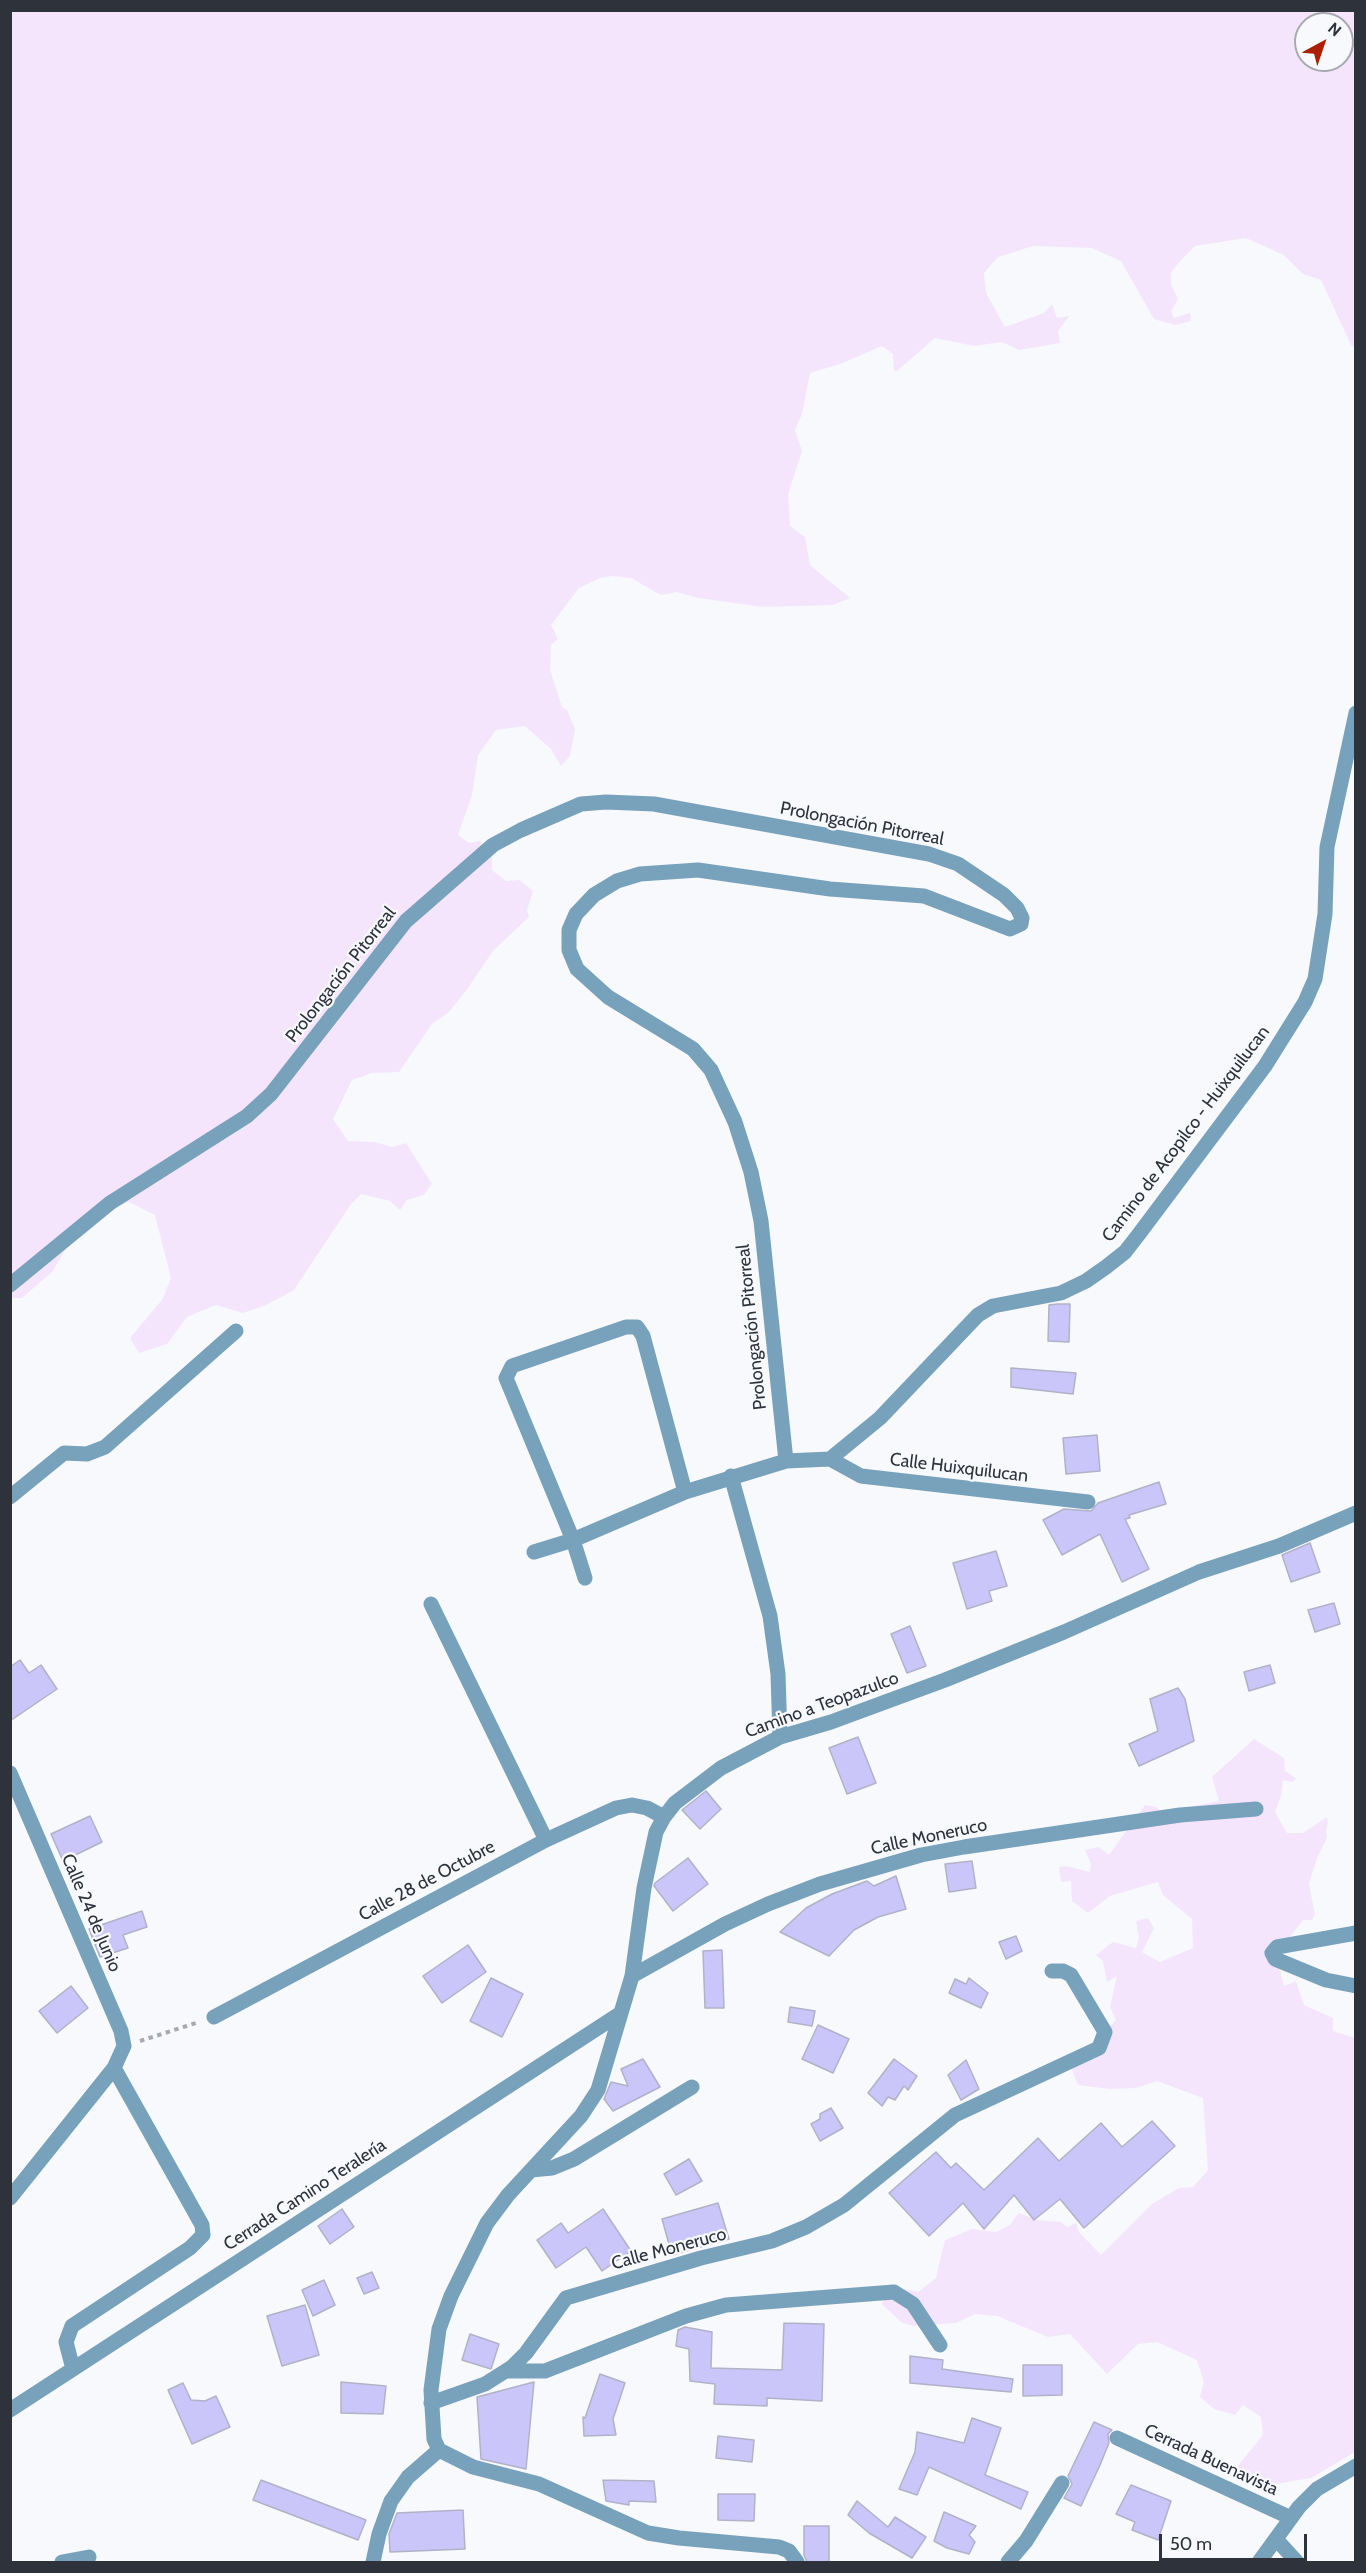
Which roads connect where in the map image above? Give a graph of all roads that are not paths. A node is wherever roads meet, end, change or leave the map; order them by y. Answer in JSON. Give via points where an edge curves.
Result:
{"nodes":[{"id":1,"x":1356,"y":713,"type":"edge"},
{"id":2,"x":10,"y":1285,"type":"edge"},
{"id":3,"x":236,"y":1330,"type":"dead end"},
{"id":4,"x":830,"y":1459,"type":"junction"},
{"id":5,"x":786,"y":1461,"type":"junction"},
{"id":6,"x":731,"y":1476,"type":"junction"},
{"id":7,"x":683,"y":1488,"type":"junction"},
{"id":8,"x":10,"y":1497,"type":"edge"},
{"id":9,"x":1088,"y":1502,"type":"dead end"},
{"id":10,"x":1356,"y":1513,"type":"edge"},
{"id":11,"x":573,"y":1540,"type":"junction"},
{"id":12,"x":534,"y":1552,"type":"dead end"},
{"id":13,"x":585,"y":1578,"type":"dead end"},
{"id":14,"x":431,"y":1604,"type":"dead end"},
{"id":15,"x":780,"y":1737,"type":"junction"},
{"id":16,"x":10,"y":1773,"type":"edge"},
{"id":17,"x":1256,"y":1809,"type":"dead end"},
{"id":18,"x":664,"y":1817,"type":"junction"},
{"id":19,"x":546,"y":1840,"type":"junction"},
{"id":20,"x":1356,"y":1933,"type":"edge"},
{"id":21,"x":1052,"y":1971,"type":"dead end"},
{"id":22,"x":632,"y":1976,"type":"junction"},
{"id":23,"x":1356,"y":1986,"type":"edge"},
{"id":24,"x":621,"y":2013,"type":"junction"},
{"id":25,"x":214,"y":2017,"type":"road end"},
{"id":26,"x":114,"y":2068,"type":"junction"},
{"id":27,"x":692,"y":2087,"type":"dead end"},
{"id":28,"x":531,"y":2170,"type":"junction"},
{"id":29,"x":10,"y":2198,"type":"edge"},
{"id":30,"x":940,"y":2345,"type":"dead end"},
{"id":31,"x":73,"y":2369,"type":"junction"},
{"id":32,"x":506,"y":2371,"type":"junction"},
{"id":33,"x":431,"y":2403,"type":"junction"},
{"id":34,"x":10,"y":2410,"type":"edge"},
{"id":35,"x":1118,"y":2438,"type":"dead end"},
{"id":36,"x":439,"y":2450,"type":"junction"},
{"id":37,"x":1356,"y":2466,"type":"edge"},
{"id":38,"x":1062,"y":2483,"type":"dead end"},
{"id":39,"x":1289,"y":2517,"type":"junction"},
{"id":40,"x":1276,"y":2539,"type":"junction"},
{"id":41,"x":89,"y":2557,"type":"dead end"},
{"id":42,"x":62,"y":2562,"type":"edge"},
{"id":43,"x":373,"y":2562,"type":"edge"},
{"id":44,"x":797,"y":2562,"type":"edge"},
{"id":45,"x":1008,"y":2562,"type":"edge"},
{"id":46,"x":1259,"y":2562,"type":"edge"},
{"id":47,"x":1297,"y":2562,"type":"edge"}],
"edges":[{"from":1,"to":4,"type":"street","name":"Camino de Acopilco - Huixquilucan","via":[[1327,847],[1325,914],[1315,979],[1265,1066],[1125,1252],[1086,1281],[1061,1293],[993,1306],[978,1315],[880,1418]]},
{"from":2,"to":5,"type":"street","name":"Prolongación Pitorreal","via":[[110,1203],[247,1116],[271,1094],[406,921],[494,845],[521,830],[581,804],[654,804],[929,854],[958,864],[1004,895],[1017,908],[1021,924],[1010,929],[924,896],[830,889],[698,870],[640,874],[617,881],[594,895],[576,914],[569,930],[569,950],[577,969],[608,997],[693,1049],[711,1070],[735,1122],[761,1221]]},
{"from":3,"to":8,"type":"street","via":[[105,1447],[95,1453],[64,1453]]},
{"from":4,"to":5,"type":"street"},
{"from":4,"to":9,"type":"street","name":"Calle Huixquilucan","via":[[861,1476]]},
{"from":5,"to":6,"type":"street"},
{"from":6,"to":7,"type":"street"},
{"from":6,"to":15,"type":"street","via":[[770,1616],[778,1674]]},
{"from":7,"to":11,"type":"street"},
{"from":7,"to":11,"type":"street","via":[[643,1336],[637,1327],[626,1327],[518,1363],[506,1378]]},
{"from":10,"to":15,"type":"street","name":"Camino a Teopazulco","via":[[1279,1546],[1189,1576],[935,1684]]},
{"from":11,"to":12,"type":"street"},
{"from":11,"to":13,"type":"street"},
{"from":14,"to":19,"type":"street"},
{"from":15,"to":18,"type":"street","name":"Camino a Teopazulco","via":[[721,1768],[675,1803]]},
{"from":16,"to":26,"type":"street","name":"Calle 24 de Junio","via":[[121,2031],[124,2046]]},
{"from":17,"to":22,"type":"street","name":"Calle Moneruco","via":[[1180,1815],[921,1855],[820,1884],[768,1904]]},
{"from":18,"to":19,"type":"street","name":"Calle 28 de Octubre","via":[[632,1805],[616,1808]]},
{"from":18,"to":22,"type":"street","name":"Camino a Teopazulco","via":[[656,1832],[644,1888]]},
{"from":19,"to":25,"type":"street","name":"Calle 28 de Octubre"},
{"from":20,"to":23,"type":"street","via":[[1283,1946],[1272,1953],[1275,1959],[1326,1980]]},
{"from":21,"to":32,"type":"street","name":"Calle Moneruco","via":[[1071,1974],[1105,2032],[1099,2048],[955,2115],[844,2205],[806,2227],[772,2241],[566,2298],[526,2354]]},
{"from":22,"to":24,"type":"street","name":"Camino a Teopazulco"},
{"from":24,"to":28,"type":"street","name":"Camino a Teopazulco","via":[[597,2090],[581,2116]]},
{"from":24,"to":31,"type":"street","name":"Cerrada Camino Teralería"},
{"from":26,"to":29,"type":"street"},
{"from":26,"to":31,"type":"street","via":[[202,2225],[203,2235],[190,2248],[72,2326],[66,2342]]},
{"from":27,"to":28,"type":"street","via":[[574,2159],[552,2168]]},
{"from":28,"to":33,"type":"street","name":"Camino a Teopazulco","via":[[487,2223],[451,2296],[440,2329]]},
{"from":30,"to":32,"type":"street","via":[[912,2304],[894,2292],[726,2305],[686,2316],[545,2371]]},
{"from":31,"to":34,"type":"street","name":"Cerrada Camino Teralería"},
{"from":32,"to":33,"type":"street","name":"Calle Moneruco","via":[[486,2384]]},
{"from":33,"to":36,"type":"street","name":"Camino a Teopazulco","via":[[434,2439]]},
{"from":35,"to":39,"type":"street","name":"Cerrada Buenavista"},
{"from":36,"to":43,"type":"street","via":[[408,2477],[391,2501],[378,2534]]},
{"from":36,"to":44,"type":"street","via":[[473,2467],[560,2492],[648,2533],[779,2547],[789,2551]]},
{"from":37,"to":39,"type":"street","via":[[1317,2489]]},
{"from":38,"to":45,"type":"street","via":[[1026,2541]]},
{"from":39,"to":40,"type":"street"},
{"from":40,"to":46,"type":"street"},
{"from":40,"to":47,"type":"street"},
{"from":41,"to":42,"type":"street"}]}
